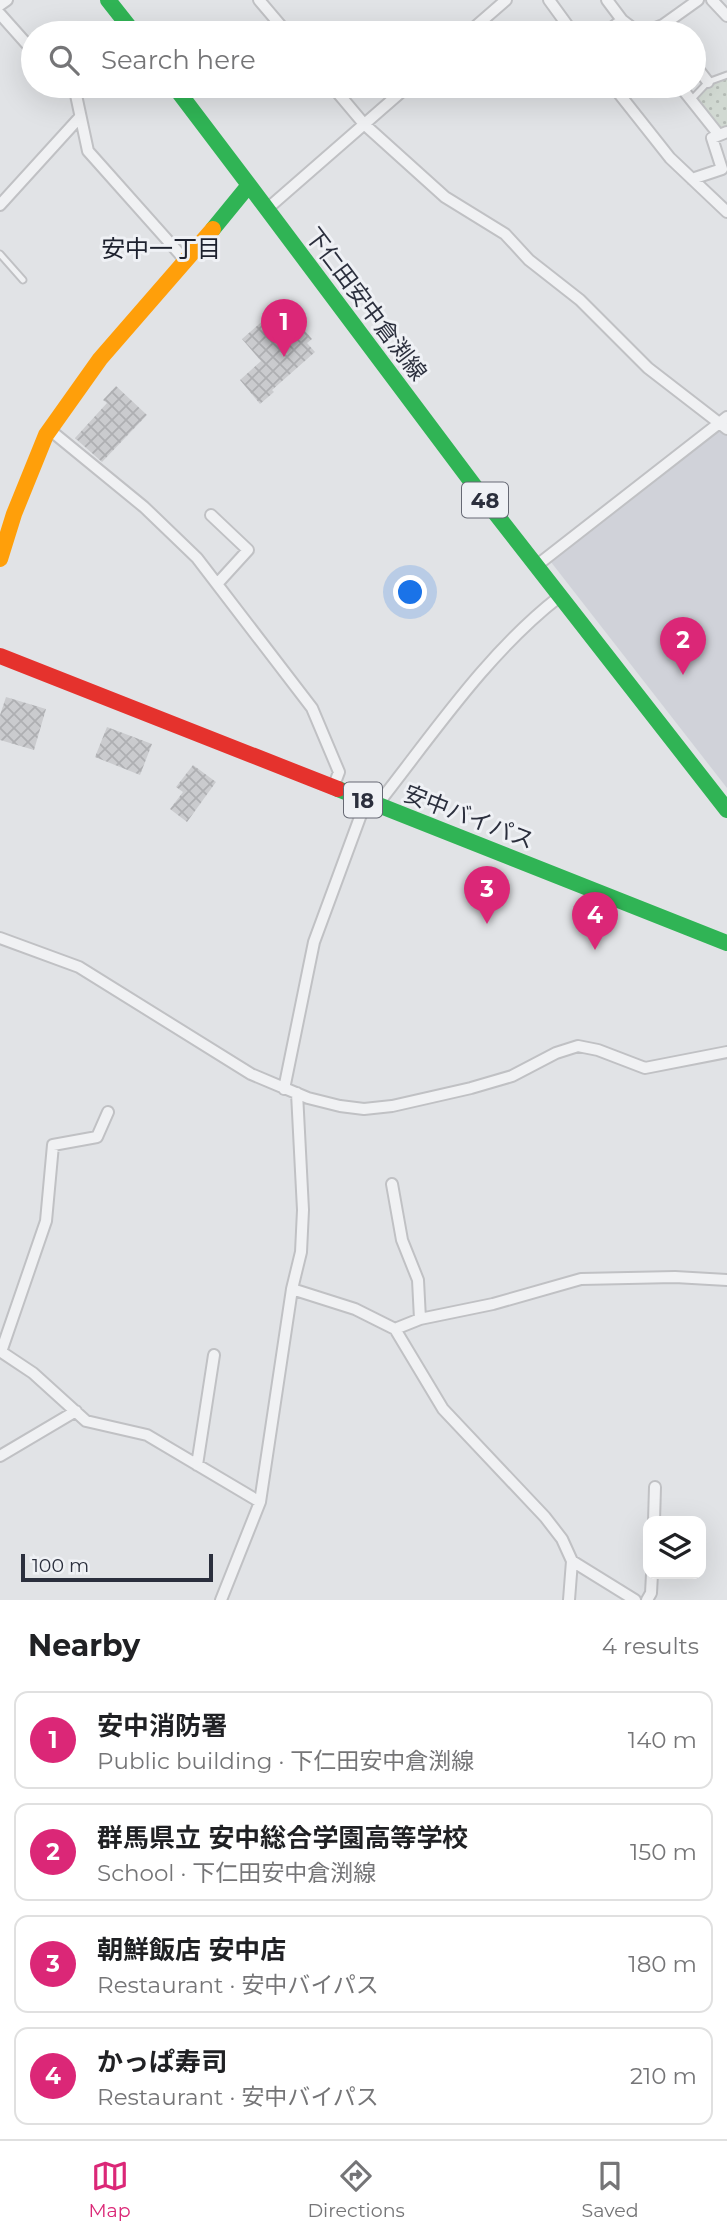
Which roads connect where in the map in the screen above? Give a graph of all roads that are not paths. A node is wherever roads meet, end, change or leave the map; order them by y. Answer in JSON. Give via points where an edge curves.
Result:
{"nodes":[{"id":1,"x":7,"y":0,"type":"edge"},
{"id":2,"x":108,"y":0,"type":"edge"},
{"id":3,"x":259,"y":0,"type":"edge"},
{"id":4,"x":506,"y":0,"type":"edge"},
{"id":5,"x":549,"y":0,"type":"edge"},
{"id":6,"x":607,"y":0,"type":"edge"},
{"id":7,"x":698,"y":0,"type":"edge"},
{"id":8,"x":712,"y":0,"type":"edge"},
{"id":9,"x":0,"y":5,"type":"edge"},
{"id":10,"x":0,"y":14,"type":"edge"},
{"id":11,"x":727,"y":16,"type":"edge"},
{"id":12,"x":622,"y":20,"type":"edge"},
{"id":13,"x":125,"y":21,"type":"edge"},
{"id":14,"x":277,"y":21,"type":"edge"},
{"id":15,"x":482,"y":21,"type":"edge"},
{"id":16,"x":564,"y":21,"type":"edge"},
{"id":17,"x":675,"y":21,"type":"edge"},
{"id":18,"x":21,"y":38,"type":"edge"},
{"id":19,"x":727,"y":75,"type":"edge"},
{"id":20,"x":706,"y":79,"type":"edge"},
{"id":21,"x":708,"y":82,"type":"joint"},
{"id":22,"x":77,"y":98,"type":"edge"},
{"id":23,"x":183,"y":98,"type":"edge"},
{"id":24,"x":342,"y":98,"type":"edge"},
{"id":25,"x":394,"y":98,"type":"edge"},
{"id":26,"x":622,"y":98,"type":"edge"},
{"id":27,"x":691,"y":100,"type":"edge"},
{"id":28,"x":80,"y":117,"type":"junction"},
{"id":29,"x":364,"y":124,"type":"junction"},
{"id":30,"x":723,"y":134,"type":"edge"},
{"id":31,"x":692,"y":179,"type":"junction"},
{"id":32,"x":249,"y":185,"type":"junction"},
{"id":33,"x":0,"y":205,"type":"edge"},
{"id":34,"x":267,"y":209,"type":"junction"},
{"id":35,"x":727,"y":212,"type":"edge"},
{"id":36,"x":0,"y":254,"type":"edge"},
{"id":37,"x":186,"y":261,"type":"junction"},
{"id":38,"x":23,"y":280,"type":"dead end"},
{"id":39,"x":724,"y":423,"type":"edge"},
{"id":40,"x":50,"y":430,"type":"junction"},
{"id":41,"x":211,"y":515,"type":"dead end"},
{"id":42,"x":0,"y":559,"type":"edge"},
{"id":43,"x":536,"y":566,"type":"junction"},
{"id":44,"x":216,"y":584,"type":"junction"},
{"id":45,"x":559,"y":597,"type":"junction"},
{"id":46,"x":0,"y":656,"type":"edge"},
{"id":47,"x":333,"y":788,"type":"junction"},
{"id":48,"x":371,"y":803,"type":"junction"},
{"id":49,"x":727,"y":810,"type":"edge"},
{"id":50,"x":0,"y":938,"type":"edge"},
{"id":51,"x":727,"y":943,"type":"edge"},
{"id":52,"x":727,"y":1052,"type":"edge"},
{"id":53,"x":284,"y":1089,"type":"junction"},
{"id":54,"x":297,"y":1093,"type":"junction"},
{"id":55,"x":108,"y":1112,"type":"dead end"},
{"id":56,"x":392,"y":1184,"type":"dead end"},
{"id":57,"x":727,"y":1280,"type":"edge"},
{"id":58,"x":292,"y":1289,"type":"junction"},
{"id":59,"x":420,"y":1319,"type":"junction"},
{"id":60,"x":395,"y":1329,"type":"junction"},
{"id":61,"x":1,"y":1352,"type":"edge"},
{"id":62,"x":214,"y":1355,"type":"dead end"},
{"id":63,"x":76,"y":1411,"type":"junction"},
{"id":64,"x":0,"y":1456,"type":"edge"},
{"id":65,"x":197,"y":1465,"type":"junction"},
{"id":66,"x":655,"y":1487,"type":"dead end"},
{"id":67,"x":260,"y":1502,"type":"junction"},
{"id":68,"x":654,"y":1516,"type":"edge"},
{"id":69,"x":572,"y":1561,"type":"junction"},
{"id":70,"x":652,"y":1579,"type":"edge"},
{"id":71,"x":220,"y":1600,"type":"edge"},
{"id":72,"x":569,"y":1600,"type":"edge"},
{"id":73,"x":635,"y":1600,"type":"edge"},
{"id":74,"x":647,"y":1600,"type":"edge"}],
"edges":[{"from":1,"to":9,"type":"street"},
{"from":2,"to":13,"type":"main road"},
{"from":3,"to":14,"type":"street"},
{"from":4,"to":15,"type":"street"},
{"from":5,"to":16,"type":"street"},
{"from":6,"to":12,"type":"street"},
{"from":7,"to":17,"type":"street"},
{"from":8,"to":11,"type":"street"},
{"from":10,"to":18,"type":"street"},
{"from":19,"to":21,"type":"lane"},
{"from":20,"to":21,"type":"street"},
{"from":22,"to":28,"type":"street"},
{"from":23,"to":32,"type":"main road","name":"下仁田安中倉渕線"},
{"from":24,"to":29,"type":"street"},
{"from":25,"to":29,"type":"street"},
{"from":26,"to":31,"type":"street"},
{"from":27,"to":30,"type":"street"},
{"from":28,"to":33,"type":"street"},
{"from":28,"to":37,"type":"street","via":[[88,151]]},
{"from":29,"to":34,"type":"street"},
{"from":29,"to":39,"type":"street","via":[[445,197],[505,234],[648,368]]},
{"from":30,"to":31,"type":"street","via":[[712,138],[722,169]]},
{"from":31,"to":35,"type":"street"},
{"from":32,"to":34,"type":"main road","name":"下仁田安中倉渕線","number":"48"},
{"from":32,"to":37,"type":"main road"},
{"from":34,"to":43,"type":"main road","name":"下仁田安中倉渕線","number":"48"},
{"from":36,"to":38,"type":"lane"},
{"from":37,"to":40,"type":"main road","via":[[100,359]]},
{"from":39,"to":43,"type":"street"},
{"from":40,"to":42,"type":"main road","via":[[14,513]]},
{"from":40,"to":44,"type":"street","via":[[144,507],[197,558]]},
{"from":41,"to":44,"type":"street","via":[[248,550]]},
{"from":43,"to":45,"type":"main road","name":"下仁田安中倉渕線","number":"48"},
{"from":44,"to":47,"type":"street","via":[[312,708],[338,772]]},
{"from":45,"to":48,"type":"street","via":[[533,617],[489,664]]},
{"from":45,"to":49,"type":"main road","name":"下仁田安中倉渕線","number":"48"},
{"from":46,"to":47,"type":"main road","name":"安中バイパス","number":"18"},
{"from":47,"to":48,"type":"main road","name":"安中バイパス","number":"18"},
{"from":48,"to":51,"type":"main road","name":"安中バイパス","number":"18"},
{"from":48,"to":53,"type":"street","via":[[314,942]]},
{"from":50,"to":53,"type":"street","via":[[79,967],[251,1074]]},
{"from":52,"to":54,"type":"street","via":[[645,1068],[578,1046],[512,1076],[364,1109],[340,1107]]},
{"from":53,"to":54,"type":"street"},
{"from":54,"to":58,"type":"street","via":[[303,1210],[301,1252]]},
{"from":55,"to":61,"type":"street","via":[[97,1137],[52,1145],[46,1221]]},
{"from":56,"to":59,"type":"street","via":[[402,1240],[418,1280]]},
{"from":57,"to":59,"type":"street","via":[[581,1279]]},
{"from":58,"to":60,"type":"street","via":[[355,1309]]},
{"from":58,"to":67,"type":"street"},
{"from":59,"to":60,"type":"street"},
{"from":60,"to":69,"type":"street","via":[[443,1409],[545,1517]]},
{"from":61,"to":63,"type":"street"},
{"from":62,"to":65,"type":"street"},
{"from":63,"to":64,"type":"street"},
{"from":63,"to":65,"type":"street","via":[[86,1421],[146,1435]]},
{"from":65,"to":67,"type":"street"},
{"from":66,"to":68,"type":"street"},
{"from":67,"to":71,"type":"street"},
{"from":69,"to":72,"type":"street"},
{"from":69,"to":73,"type":"street"},
{"from":70,"to":74,"type":"street"}]}
